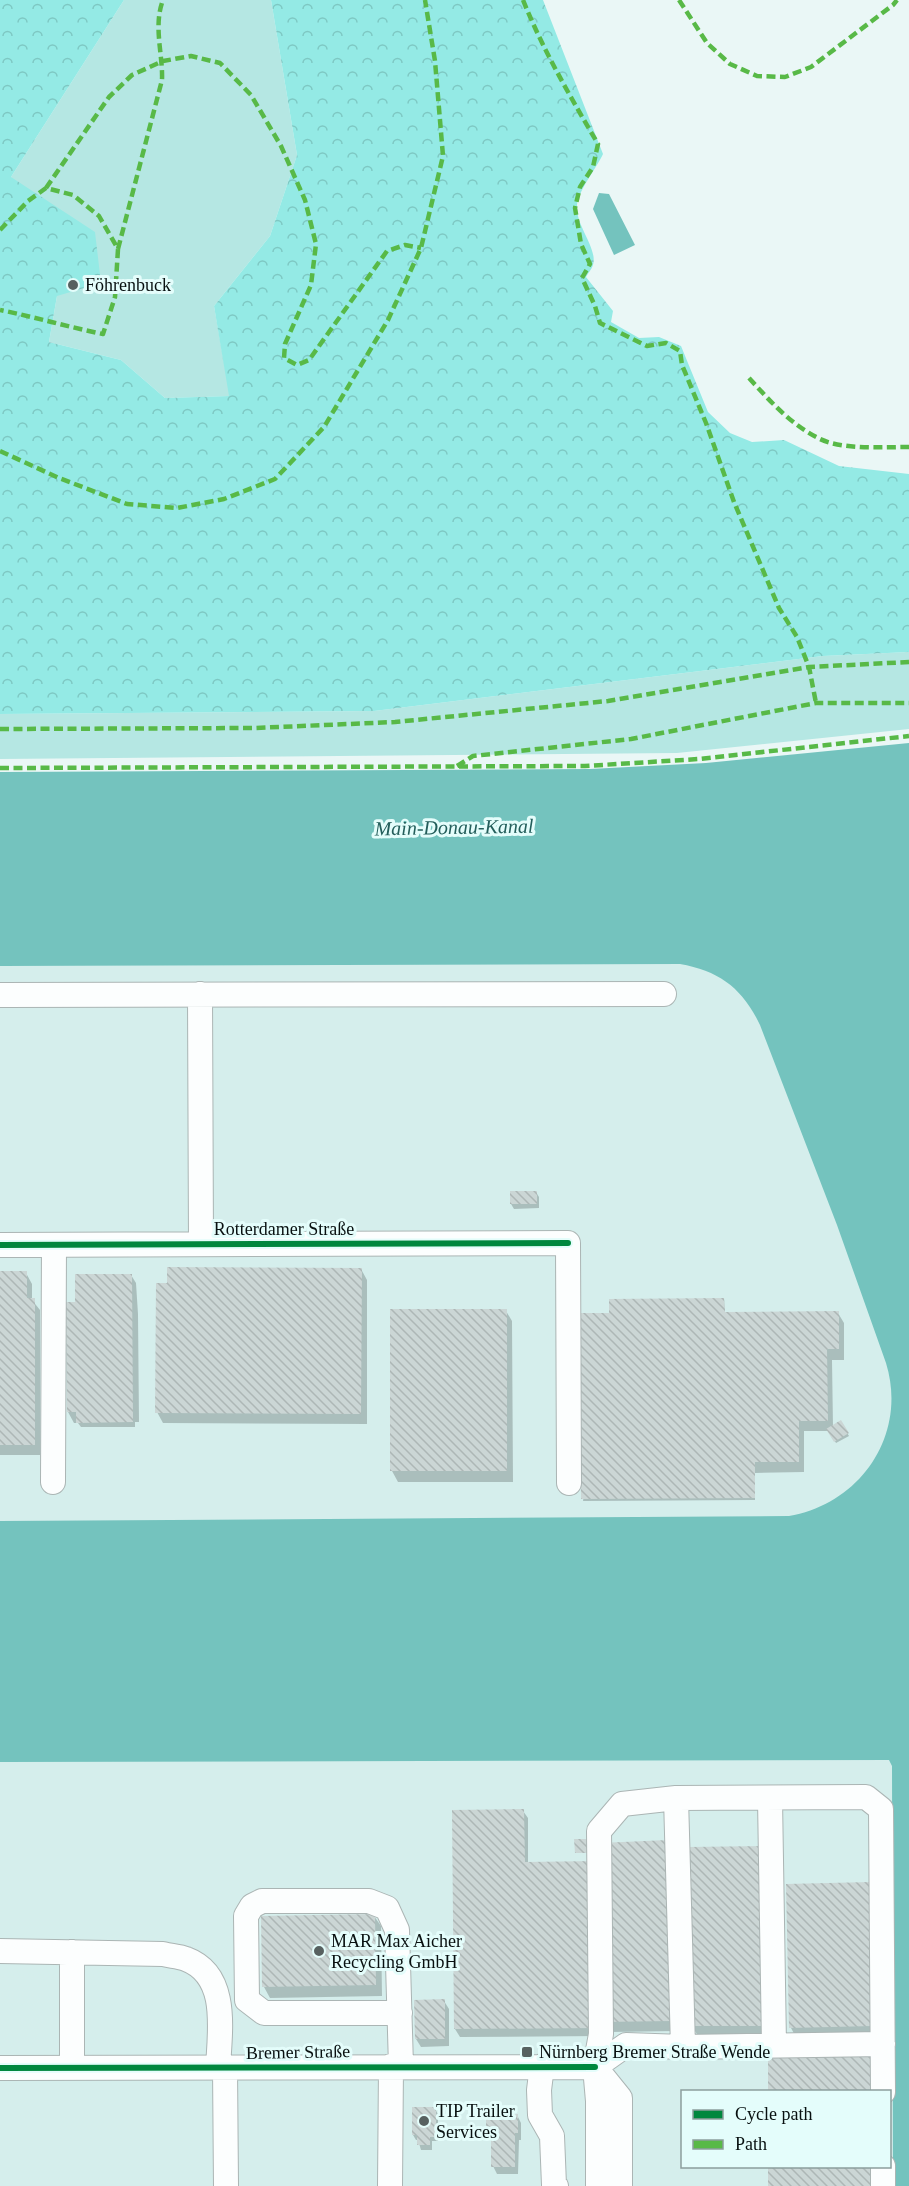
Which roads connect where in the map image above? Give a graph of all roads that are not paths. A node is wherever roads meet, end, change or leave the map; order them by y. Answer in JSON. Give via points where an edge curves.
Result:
{"nodes":[{"id":1,"x":200,"y":994,"type":"junction"},
{"id":2,"x":664,"y":994,"type":"dead end"},
{"id":3,"x":0,"y":995,"type":"edge"},
{"id":4,"x":0,"y":1245,"type":"edge"},
{"id":5,"x":54,"y":1245,"type":"junction"},
{"id":6,"x":201,"y":1245,"type":"junction"},
{"id":7,"x":53,"y":1482,"type":"dead end"},
{"id":8,"x":569,"y":1483,"type":"dead end"},
{"id":9,"x":676,"y":1798,"type":"junction"},
{"id":10,"x":770,"y":1799,"type":"junction"},
{"id":11,"x":0,"y":1951,"type":"edge"},
{"id":12,"x":72,"y":1953,"type":"junction"},
{"id":13,"x":400,"y":2013,"type":"junction"},
{"id":14,"x":774,"y":2044,"type":"junction"},
{"id":15,"x":883,"y":2044,"type":"junction"},
{"id":16,"x":683,"y":2047,"type":"junction"},
{"id":17,"x":396,"y":2066,"type":"junction"},
{"id":18,"x":542,"y":2066,"type":"junction"},
{"id":19,"x":72,"y":2067,"type":"junction"},
{"id":20,"x":221,"y":2067,"type":"junction"},
{"id":21,"x":595,"y":2067,"type":"junction"},
{"id":22,"x":0,"y":2068,"type":"edge"},
{"id":23,"x":883,"y":2090,"type":"edge"},
{"id":24,"x":883,"y":2168,"type":"edge"},
{"id":25,"x":226,"y":2186,"type":"edge"},
{"id":26,"x":390,"y":2186,"type":"edge"},
{"id":27,"x":556,"y":2186,"type":"edge"},
{"id":28,"x":598,"y":2186,"type":"edge"},
{"id":29,"x":620,"y":2186,"type":"edge"},
{"id":30,"x":883,"y":2186,"type":"edge"}],
"edges":[{"from":1,"to":2,"type":"street"},
{"from":1,"to":3,"type":"street"},
{"from":1,"to":6,"type":"street"},
{"from":4,"to":5,"type":"street","name":"Rotterdamer Straße"},
{"from":5,"to":6,"type":"street","name":"Rotterdamer Straße"},
{"from":5,"to":7,"type":"street"},
{"from":6,"to":8,"type":"street","name":"Rotterdamer Straße","via":[[568,1242]]},
{"from":9,"to":10,"type":"street"},
{"from":9,"to":16,"type":"street"},
{"from":9,"to":21,"type":"street","via":[[622,1804],[598,1831],[601,2034]]},
{"from":10,"to":14,"type":"street"},
{"from":10,"to":15,"type":"street","via":[[866,1797],[881,1809]]},
{"from":11,"to":12,"type":"street"},
{"from":12,"to":19,"type":"street"},
{"from":12,"to":20,"type":"street","via":[[163,1954],[185,1958],[204,1969],[214,1984],[219,2004]]},
{"from":13,"to":13,"type":"street","via":[[397,1930],[387,1908],[369,1902],[262,1901],[252,1906],[246,1916],[246,2000],[255,2008],[264,2013]]},
{"from":13,"to":17,"type":"street"},
{"from":14,"to":15,"type":"street"},
{"from":14,"to":16,"type":"street"},
{"from":15,"to":23,"type":"street"},
{"from":16,"to":21,"type":"street","via":[[626,2045]]},
{"from":17,"to":18,"type":"street","name":"Bremer Straße"},
{"from":17,"to":20,"type":"street","name":"Bremer Straße"},
{"from":17,"to":26,"type":"street"},
{"from":18,"to":21,"type":"street","name":"Bremer Straße"},
{"from":18,"to":27,"type":"street","via":[[540,2115],[552,2136]]},
{"from":19,"to":20,"type":"street","name":"Bremer Straße"},
{"from":19,"to":22,"type":"street","name":"Bremer Straße"},
{"from":20,"to":25,"type":"street"},
{"from":21,"to":28,"type":"street"},
{"from":21,"to":29,"type":"street","via":[[620,2098]]},
{"from":24,"to":30,"type":"street"}]}
